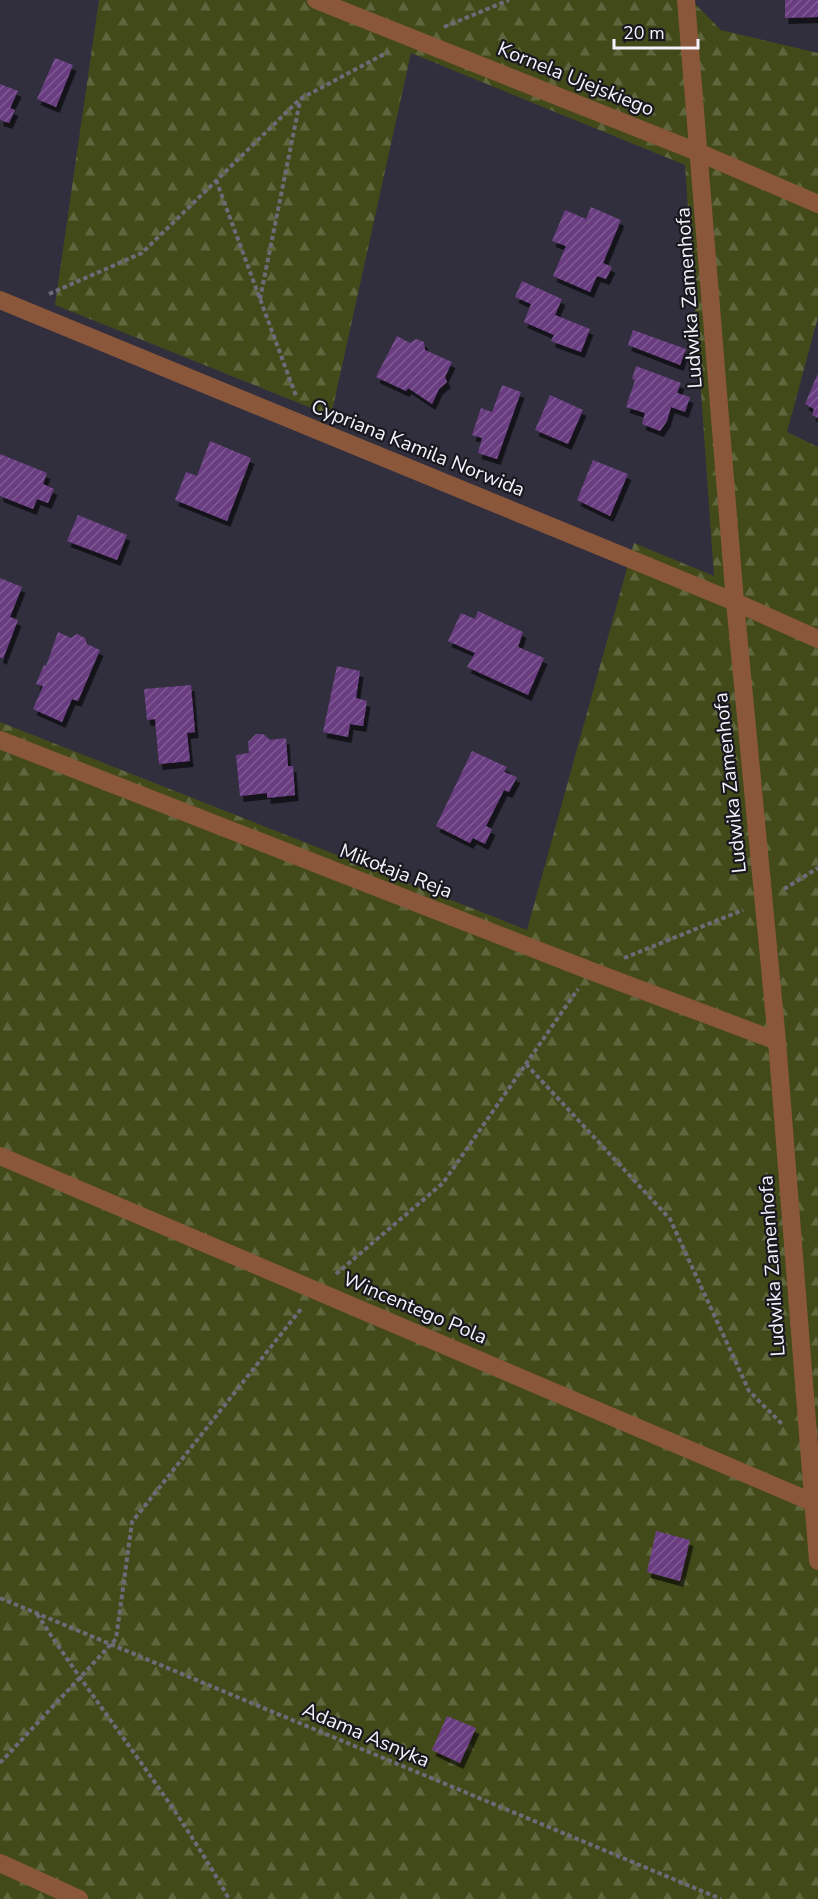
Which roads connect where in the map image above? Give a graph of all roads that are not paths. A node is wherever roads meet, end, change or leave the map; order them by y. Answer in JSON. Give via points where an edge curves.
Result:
{"nodes":[{"id":1,"x":316,"y":0,"type":"edge"},
{"id":2,"x":686,"y":0,"type":"edge"},
{"id":3,"x":700,"y":153,"type":"junction"},
{"id":4,"x":818,"y":204,"type":"edge"},
{"id":5,"x":0,"y":300,"type":"edge"},
{"id":6,"x":735,"y":602,"type":"junction"},
{"id":7,"x":818,"y":639,"type":"edge"},
{"id":8,"x":0,"y":740,"type":"edge"},
{"id":9,"x":777,"y":1041,"type":"junction"},
{"id":10,"x":0,"y":1156,"type":"edge"},
{"id":11,"x":812,"y":1502,"type":"junction"},
{"id":12,"x":818,"y":1561,"type":"edge"},
{"id":13,"x":0,"y":1863,"type":"edge"},
{"id":14,"x":79,"y":1899,"type":"edge"}],
"edges":[{"from":1,"to":3,"type":"street","name":"Kornela Ujejskiego"},
{"from":2,"to":3,"type":"street","name":"Ludwika Zamenhofa"},
{"from":3,"to":4,"type":"street","name":"Kornela Ujejskiego"},
{"from":3,"to":6,"type":"street","name":"Ludwika Zamenhofa"},
{"from":5,"to":6,"type":"street","name":"Cypriana Kamila Norwida"},
{"from":6,"to":7,"type":"street","name":"Cypriana Kamila Norwida"},
{"from":6,"to":9,"type":"street","name":"Ludwika Zamenhofa"},
{"from":8,"to":9,"type":"street","name":"Mikołaja Reja"},
{"from":9,"to":11,"type":"street","name":"Ludwika Zamenhofa"},
{"from":10,"to":11,"type":"street","name":"Wincentego Pola"},
{"from":11,"to":12,"type":"street","name":"Ludwika Zamenhofa"},
{"from":13,"to":14,"type":"street"}]}
